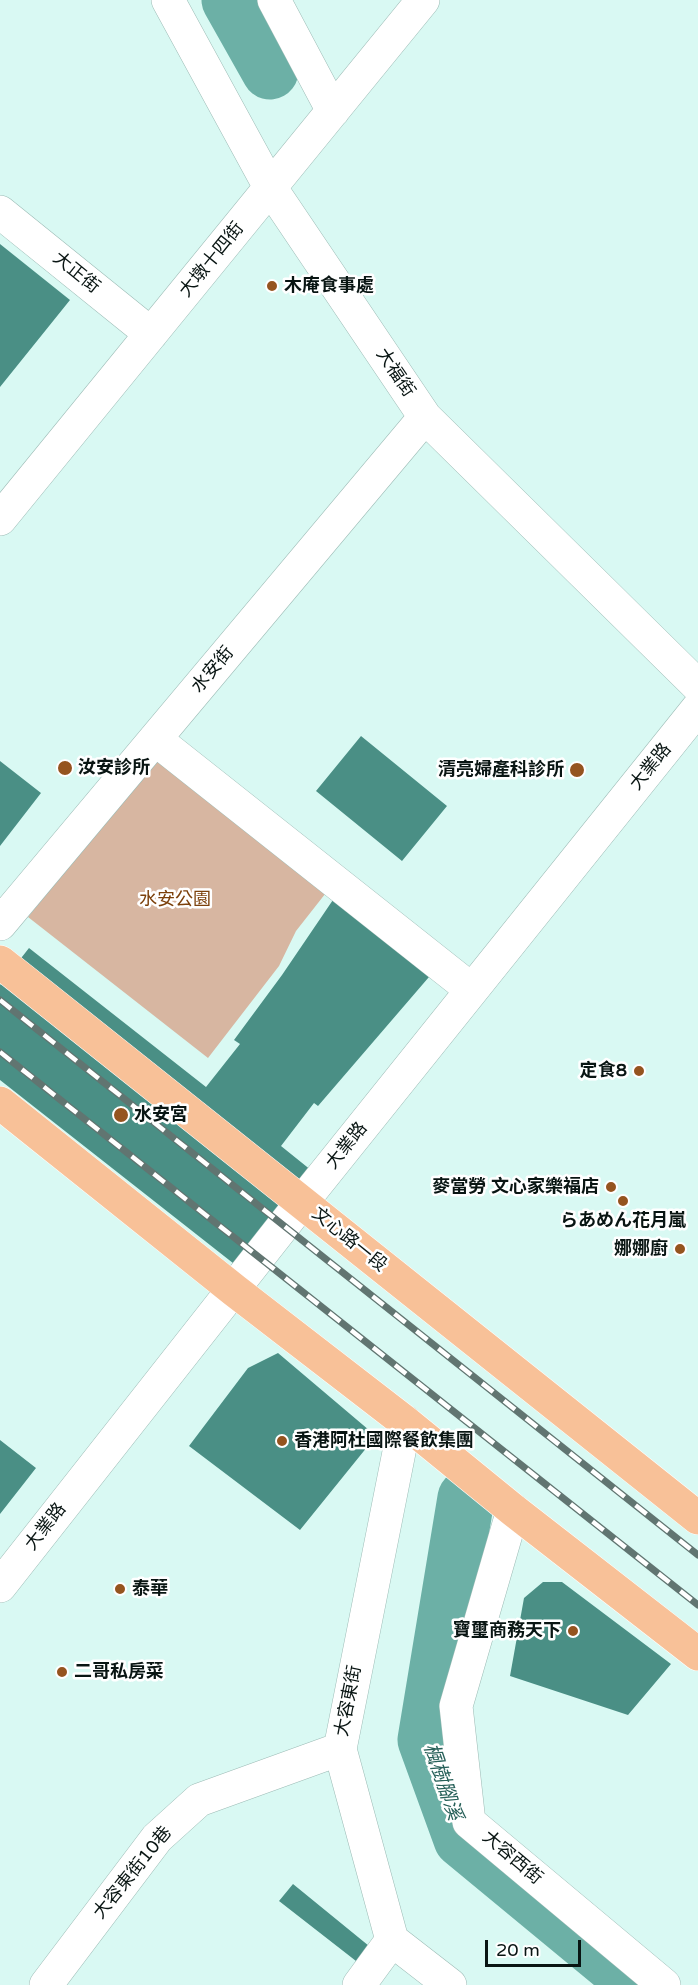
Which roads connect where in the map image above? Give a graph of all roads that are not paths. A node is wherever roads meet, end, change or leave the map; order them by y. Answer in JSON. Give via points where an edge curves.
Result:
{"nodes":[{"id":1,"x":168,"y":0,"type":"edge"},
{"id":2,"x":274,"y":0,"type":"edge"},
{"id":3,"x":423,"y":0,"type":"edge"},
{"id":4,"x":333,"y":111,"type":"junction"},
{"id":5,"x":270,"y":187,"type":"junction"},
{"id":6,"x":0,"y":212,"type":"edge"},
{"id":7,"x":151,"y":334,"type":"junction"},
{"id":8,"x":425,"y":417,"type":"junction"},
{"id":9,"x":0,"y":519,"type":"edge"},
{"id":10,"x":698,"y":686,"type":"edge"},
{"id":11,"x":698,"y":708,"type":"edge"},
{"id":12,"x":155,"y":739,"type":"junction"},
{"id":13,"x":0,"y":924,"type":"edge"},
{"id":14,"x":0,"y":962,"type":"edge"},
{"id":15,"x":472,"y":990,"type":"junction"},
{"id":16,"x":0,"y":1103,"type":"edge"},
{"id":17,"x":302,"y":1202,"type":"junction"},
{"id":18,"x":234,"y":1290,"type":"junction"},
{"id":19,"x":405,"y":1422,"type":"junction"},
{"id":20,"x":513,"y":1510,"type":"junction"},
{"id":21,"x":698,"y":1518,"type":"edge"},
{"id":22,"x":0,"y":1586,"type":"edge"},
{"id":23,"x":698,"y":1654,"type":"edge"},
{"id":24,"x":340,"y":1749,"type":"junction"},
{"id":25,"x":392,"y":1940,"type":"junction"},
{"id":26,"x":46,"y":1985,"type":"edge"},
{"id":27,"x":358,"y":1985,"type":"edge"},
{"id":28,"x":450,"y":1985,"type":"edge"},
{"id":29,"x":664,"y":1985,"type":"edge"}],
"edges":[{"from":1,"to":5,"type":"street","name":"大福街"},
{"from":2,"to":4,"type":"street"},
{"from":3,"to":4,"type":"street","name":"大墩十四街"},
{"from":4,"to":5,"type":"street","name":"大墩十四街"},
{"from":5,"to":7,"type":"street","name":"大墩十四街"},
{"from":5,"to":8,"type":"street","name":"大福街"},
{"from":6,"to":7,"type":"street","name":"大正街"},
{"from":7,"to":9,"type":"street","name":"大墩十四街"},
{"from":8,"to":10,"type":"street","name":"大福街"},
{"from":8,"to":12,"type":"street","name":"水安街"},
{"from":11,"to":15,"type":"street","name":"大業路"},
{"from":12,"to":13,"type":"street","name":"水安街"},
{"from":12,"to":15,"type":"street"},
{"from":14,"to":17,"type":"main road","name":"文心路一段"},
{"from":15,"to":17,"type":"street","name":"大業路"},
{"from":16,"to":18,"type":"main road"},
{"from":17,"to":18,"type":"street","name":"大業路"},
{"from":17,"to":21,"type":"main road","name":"文心路一段"},
{"from":18,"to":19,"type":"main road"},
{"from":18,"to":22,"type":"street","name":"大業路"},
{"from":19,"to":20,"type":"main road"},
{"from":19,"to":24,"type":"street","name":"大容東街"},
{"from":20,"to":23,"type":"main road"},
{"from":20,"to":29,"type":"street","name":"大容西街","via":[[456,1706],[469,1822]]},
{"from":24,"to":25,"type":"street","name":"大容東街"},
{"from":24,"to":26,"type":"street","name":"大容東街10巷","via":[[199,1800],[157,1838]]},
{"from":25,"to":27,"type":"street"},
{"from":25,"to":28,"type":"street"}]}
